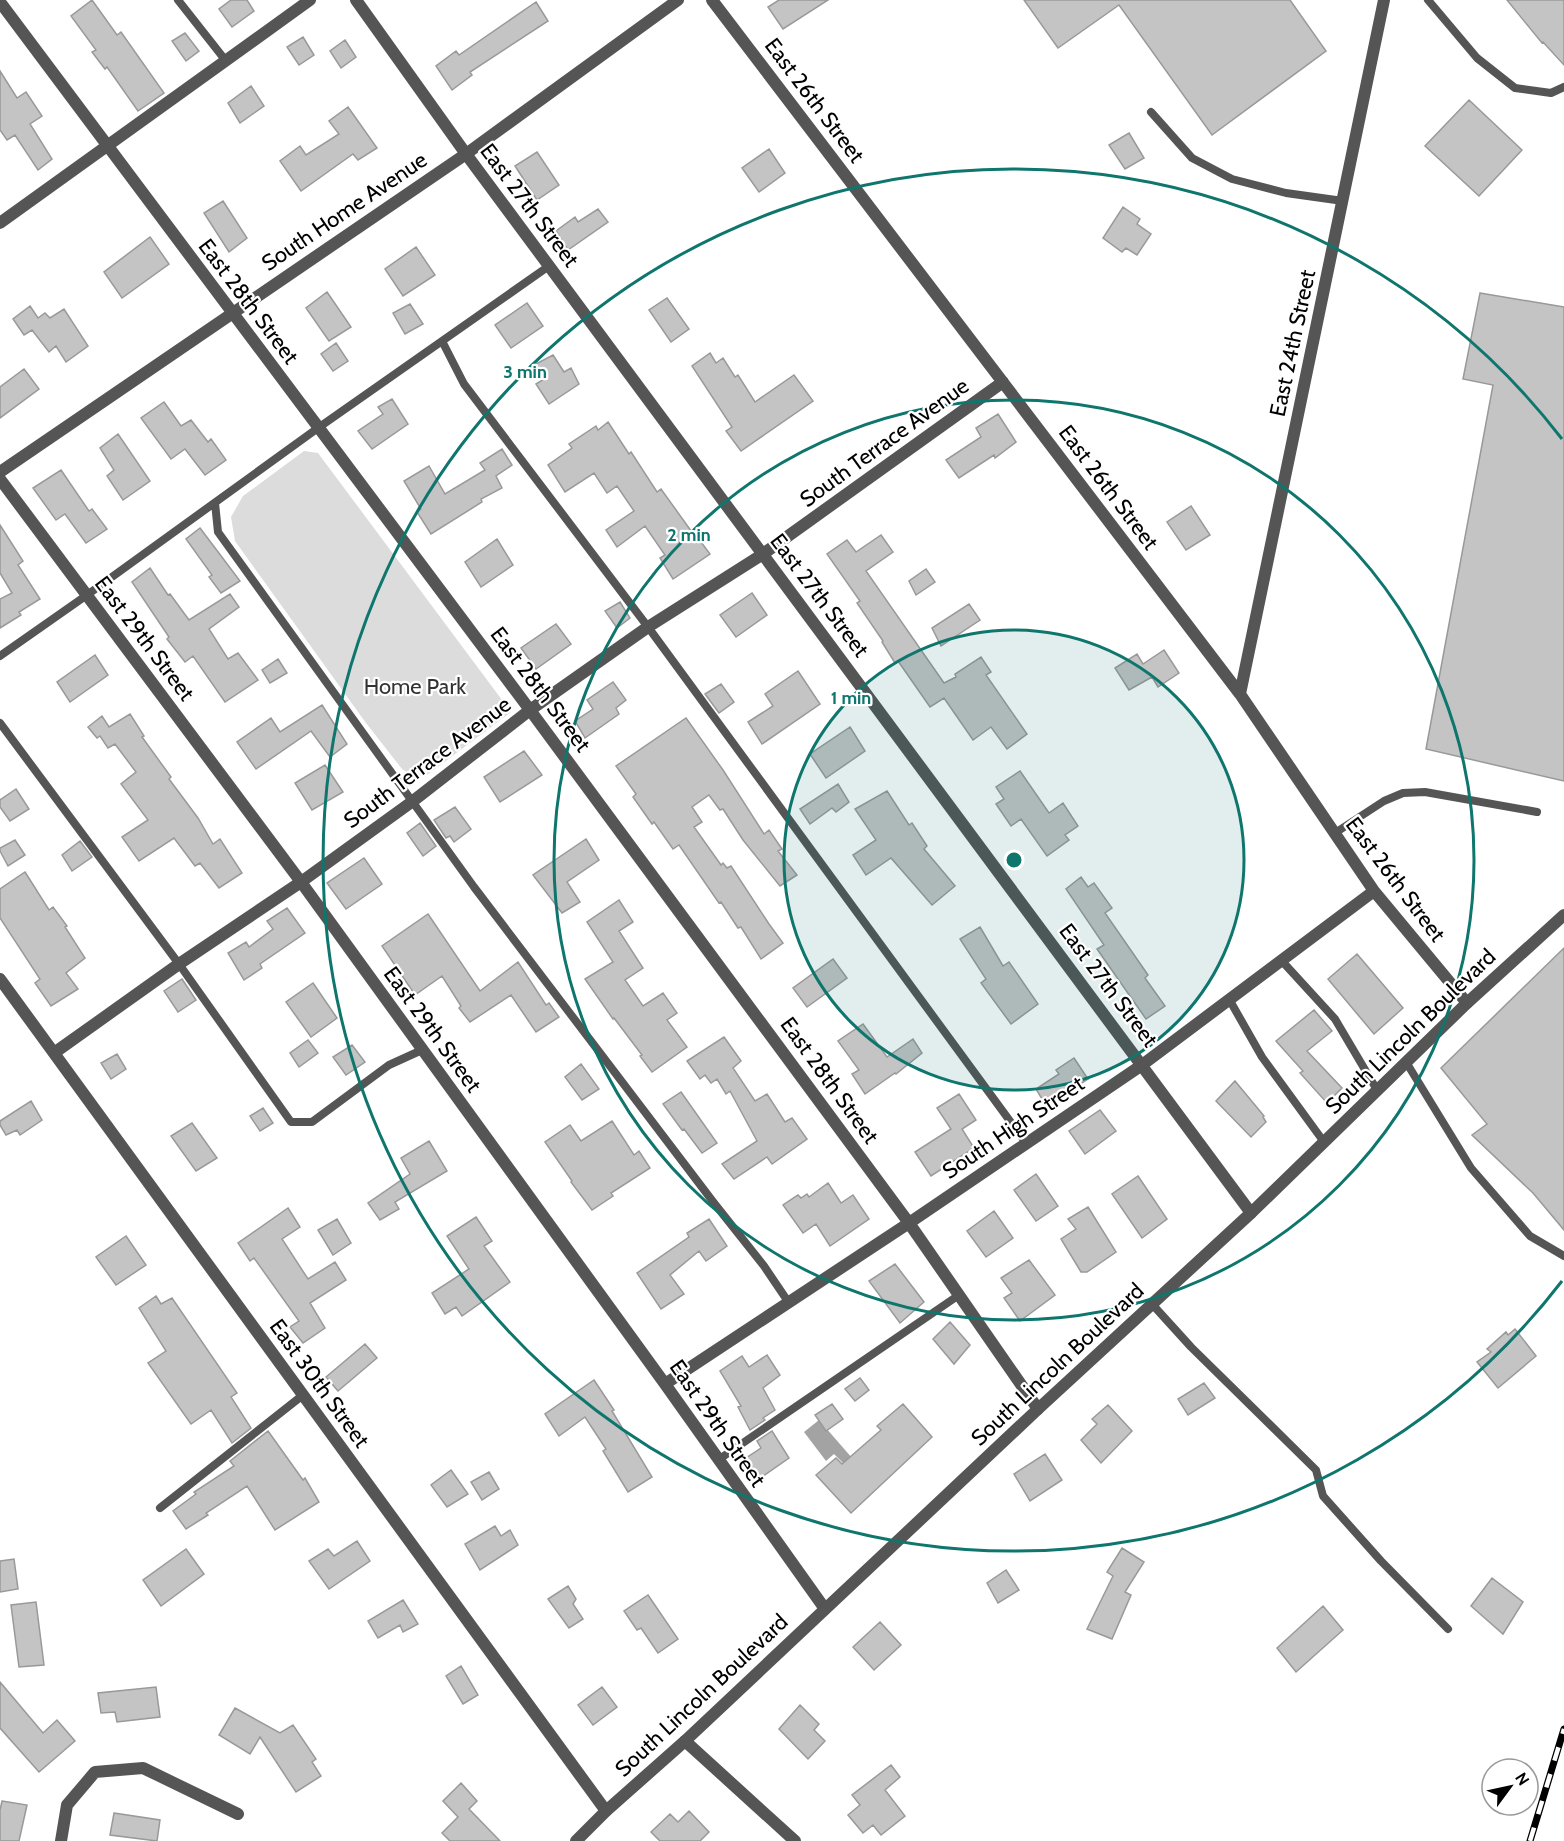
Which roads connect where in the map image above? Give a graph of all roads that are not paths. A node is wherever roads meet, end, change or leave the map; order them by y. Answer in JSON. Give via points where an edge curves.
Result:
{"nodes":[{"id":1,"x":178,"y":0,"type":"edge"},
{"id":2,"x":310,"y":0,"type":"edge"},
{"id":3,"x":356,"y":0,"type":"edge"},
{"id":4,"x":678,"y":0,"type":"edge"},
{"id":5,"x":712,"y":0,"type":"edge"},
{"id":6,"x":1384,"y":0,"type":"edge"},
{"id":7,"x":1428,"y":0,"type":"edge"},
{"id":8,"x":0,"y":2,"type":"edge"},
{"id":9,"x":226,"y":61,"type":"junction"},
{"id":10,"x":1564,"y":87,"type":"edge"},
{"id":11,"x":1151,"y":112,"type":"dead end"},
{"id":12,"x":107,"y":147,"type":"junction"},
{"id":13,"x":466,"y":154,"type":"junction"},
{"id":14,"x":1342,"y":201,"type":"junction"},
{"id":15,"x":0,"y":223,"type":"edge"},
{"id":16,"x":549,"y":266,"type":"junction"},
{"id":17,"x":232,"y":313,"type":"junction"},
{"id":18,"x":442,"y":341,"type":"junction"},
{"id":19,"x":1003,"y":382,"type":"junction"},
{"id":20,"x":318,"y":428,"type":"junction"},
{"id":21,"x":0,"y":472,"type":"edge"},
{"id":22,"x":0,"y":479,"type":"edge"},
{"id":23,"x":215,"y":503,"type":"junction"},
{"id":24,"x":763,"y":554,"type":"junction"},
{"id":25,"x":87,"y":595,"type":"junction"},
{"id":26,"x":648,"y":627,"type":"junction"},
{"id":27,"x":0,"y":656,"type":"edge"},
{"id":28,"x":1240,"y":694,"type":"junction"},
{"id":29,"x":530,"y":710,"type":"junction"},
{"id":30,"x":0,"y":723,"type":"edge"},
{"id":31,"x":413,"y":801,"type":"junction"},
{"id":32,"x":1537,"y":812,"type":"dead end"},
{"id":33,"x":1335,"y":833,"type":"junction"},
{"id":34,"x":301,"y":882,"type":"junction"},
{"id":35,"x":1374,"y":891,"type":"junction"},
{"id":36,"x":1564,"y":915,"type":"edge"},
{"id":37,"x":1281,"y":960,"type":"junction"},
{"id":38,"x":180,"y":964,"type":"junction"},
{"id":39,"x":0,"y":979,"type":"edge"},
{"id":40,"x":1229,"y":999,"type":"junction"},
{"id":41,"x":1467,"y":1003,"type":"junction"},
{"id":42,"x":422,"y":1050,"type":"junction"},
{"id":43,"x":54,"y":1053,"type":"junction"},
{"id":44,"x":1406,"y":1062,"type":"junction"},
{"id":45,"x":1142,"y":1065,"type":"junction"},
{"id":46,"x":1377,"y":1090,"type":"junction"},
{"id":47,"x":1324,"y":1142,"type":"junction"},
{"id":48,"x":1026,"y":1143,"type":"junction"},
{"id":49,"x":1251,"y":1213,"type":"junction"},
{"id":50,"x":909,"y":1223,"type":"junction"},
{"id":51,"x":1564,"y":1256,"type":"edge"},
{"id":52,"x":959,"y":1295,"type":"junction"},
{"id":53,"x":789,"y":1302,"type":"junction"},
{"id":54,"x":1152,"y":1304,"type":"junction"},
{"id":55,"x":665,"y":1384,"type":"junction"},
{"id":56,"x":303,"y":1395,"type":"junction"},
{"id":57,"x":1038,"y":1408,"type":"junction"},
{"id":58,"x":718,"y":1460,"type":"junction"},
{"id":59,"x":160,"y":1509,"type":"dead end"},
{"id":60,"x":825,"y":1609,"type":"junction"},
{"id":61,"x":1448,"y":1629,"type":"dead end"},
{"id":62,"x":685,"y":1741,"type":"junction"},
{"id":63,"x":606,"y":1811,"type":"junction"},
{"id":64,"x":238,"y":1814,"type":"dead end"},
{"id":65,"x":61,"y":1841,"type":"edge"},
{"id":66,"x":576,"y":1841,"type":"edge"},
{"id":67,"x":795,"y":1841,"type":"edge"}],
"edges":[{"from":1,"to":9,"type":"lane"},
{"from":2,"to":9,"type":"street"},
{"from":3,"to":13,"type":"street","name":"East 27th Street"},
{"from":4,"to":13,"type":"street","name":"South Home Avenue"},
{"from":5,"to":19,"type":"street","name":"East 26th Street"},
{"from":6,"to":14,"type":"street","name":"East 24th Street"},
{"from":7,"to":10,"type":"lane","via":[[1477,58],[1515,88],[1551,93]]},
{"from":8,"to":12,"type":"street","name":"East 28th Street"},
{"from":9,"to":12,"type":"street"},
{"from":11,"to":14,"type":"lane","via":[[1192,158],[1232,179]]},
{"from":12,"to":15,"type":"street"},
{"from":12,"to":17,"type":"street","name":"East 28th Street"},
{"from":13,"to":16,"type":"street","name":"East 27th Street"},
{"from":13,"to":17,"type":"street","name":"South Home Avenue"},
{"from":14,"to":28,"type":"street","name":"East 24th Street"},
{"from":16,"to":18,"type":"lane"},
{"from":16,"to":24,"type":"street","name":"East 27th Street"},
{"from":17,"to":20,"type":"street","name":"East 28th Street"},
{"from":17,"to":21,"type":"street","name":"South Home Avenue"},
{"from":18,"to":20,"type":"lane"},
{"from":18,"to":26,"type":"lane","via":[[464,384]]},
{"from":19,"to":24,"type":"street","name":"South Terrace Avenue"},
{"from":19,"to":28,"type":"street","name":"East 26th Street"},
{"from":20,"to":23,"type":"lane"},
{"from":20,"to":29,"type":"street","name":"East 28th Street"},
{"from":22,"to":25,"type":"street","name":"East 29th Street"},
{"from":23,"to":25,"type":"lane"},
{"from":23,"to":31,"type":"lane","via":[[218,532]]},
{"from":24,"to":26,"type":"street","name":"South Terrace Avenue"},
{"from":24,"to":45,"type":"street","name":"East 27th Street"},
{"from":25,"to":27,"type":"lane"},
{"from":25,"to":34,"type":"street","name":"East 29th Street"},
{"from":26,"to":29,"type":"street","name":"South Terrace Avenue"},
{"from":26,"to":48,"type":"lane"},
{"from":28,"to":33,"type":"street","name":"East 26th Street"},
{"from":29,"to":31,"type":"street","name":"South Terrace Avenue"},
{"from":29,"to":50,"type":"street","name":"East 28th Street"},
{"from":30,"to":38,"type":"lane"},
{"from":31,"to":34,"type":"street","name":"South Terrace Avenue"},
{"from":31,"to":53,"type":"lane"},
{"from":32,"to":33,"type":"lane","via":[[1425,792],[1403,794],[1384,801]]},
{"from":33,"to":35,"type":"street","name":"East 26th Street"},
{"from":34,"to":38,"type":"street","name":"South Terrace Avenue"},
{"from":34,"to":42,"type":"street","name":"East 29th Street"},
{"from":35,"to":37,"type":"street","name":"South High Street"},
{"from":35,"to":41,"type":"street","name":"East 26th Street"},
{"from":36,"to":41,"type":"street","name":"South Lincoln Boulevard"},
{"from":37,"to":40,"type":"street","name":"South High Street"},
{"from":37,"to":46,"type":"lane","via":[[1335,1019]]},
{"from":38,"to":42,"type":"lane","via":[[291,1122],[312,1122],[389,1065]]},
{"from":38,"to":43,"type":"street","name":"South Terrace Avenue"},
{"from":39,"to":43,"type":"street","name":"East 30th Street"},
{"from":40,"to":45,"type":"street","name":"South High Street"},
{"from":40,"to":47,"type":"lane","via":[[1262,1057]]},
{"from":41,"to":44,"type":"street","name":"South Lincoln Boulevard"},
{"from":42,"to":55,"type":"street","name":"East 29th Street"},
{"from":43,"to":56,"type":"street","name":"East 30th Street"},
{"from":44,"to":46,"type":"street","name":"South Lincoln Boulevard"},
{"from":44,"to":51,"type":"lane","via":[[1471,1168],[1530,1236]]},
{"from":45,"to":48,"type":"street","name":"South High Street"},
{"from":45,"to":49,"type":"street","name":"East 27th Street"},
{"from":46,"to":47,"type":"street","name":"South Lincoln Boulevard"},
{"from":47,"to":49,"type":"street","name":"South Lincoln Boulevard"},
{"from":48,"to":50,"type":"street","name":"South High Street"},
{"from":49,"to":54,"type":"street","name":"South Lincoln Boulevard"},
{"from":50,"to":52,"type":"street","name":"East 28th Street"},
{"from":50,"to":53,"type":"street","name":"South High Street"},
{"from":52,"to":57,"type":"street","name":"East 28th Street"},
{"from":52,"to":58,"type":"lane"},
{"from":53,"to":55,"type":"street","name":"South High Street"},
{"from":54,"to":57,"type":"street","name":"South Lincoln Boulevard"},
{"from":54,"to":61,"type":"lane","via":[[1316,1470],[1323,1496]]},
{"from":55,"to":58,"type":"street","name":"East 29th Street"},
{"from":56,"to":59,"type":"lane"},
{"from":56,"to":63,"type":"street","name":"East 30th Street"},
{"from":57,"to":60,"type":"street","name":"South Lincoln Boulevard"},
{"from":58,"to":60,"type":"street","name":"East 29th Street"},
{"from":60,"to":62,"type":"street","name":"South Lincoln Boulevard"},
{"from":62,"to":63,"type":"street","name":"South Lincoln Boulevard"},
{"from":62,"to":67,"type":"street"},
{"from":63,"to":66,"type":"street","name":"South Lincoln Boulevard"},
{"from":64,"to":65,"type":"street","via":[[143,1768],[95,1772],[67,1805]]}]}
